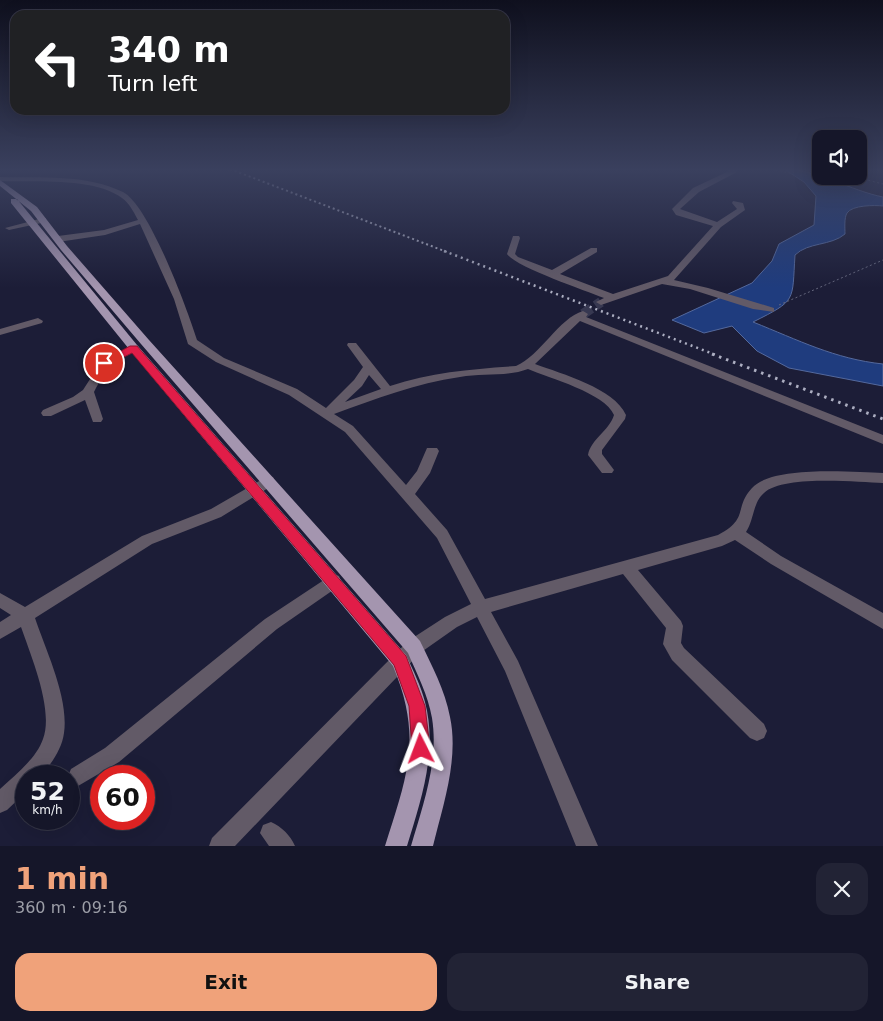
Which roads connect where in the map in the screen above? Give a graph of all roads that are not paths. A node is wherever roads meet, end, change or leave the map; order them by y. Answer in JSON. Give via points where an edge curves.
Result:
{"nodes":[{"id":1,"x":23,"y":208,"type":"edge"},
{"id":2,"x":136,"y":208,"type":"edge"},
{"id":3,"x":677,"y":208,"type":"edge"},
{"id":4,"x":741,"y":208,"type":"edge"},
{"id":5,"x":38,"y":221,"type":"junction"},
{"id":6,"x":142,"y":221,"type":"junction"},
{"id":7,"x":718,"y":225,"type":"junction"},
{"id":8,"x":3,"y":230,"type":"edge"},
{"id":9,"x":516,"y":238,"type":"dead end"},
{"id":10,"x":58,"y":239,"type":"junction"},
{"id":11,"x":594,"y":250,"type":"dead end"},
{"id":12,"x":551,"y":275,"type":"junction"},
{"id":13,"x":664,"y":282,"type":"junction"},
{"id":14,"x":611,"y":297,"type":"junction"},
{"id":15,"x":601,"y":302,"type":"tunnel mouth"},
{"id":16,"x":770,"y":310,"type":"road end"},
{"id":17,"x":38,"y":320,"type":"dead end"},
{"id":18,"x":0,"y":332,"type":"edge"},
{"id":19,"x":352,"y":345,"type":"dead end"},
{"id":20,"x":134,"y":348,"type":"junction"},
{"id":21,"x":528,"y":365,"type":"junction"},
{"id":22,"x":369,"y":367,"type":"junction"},
{"id":23,"x":164,"y":373,"type":"junction"},
{"id":24,"x":388,"y":391,"type":"junction"},
{"id":25,"x":88,"y":392,"type":"junction"},
{"id":26,"x":326,"y":412,"type":"junction"},
{"id":27,"x":47,"y":413,"type":"dead end"},
{"id":28,"x":97,"y":419,"type":"dead end"},
{"id":29,"x":883,"y":440,"type":"edge"},
{"id":30,"x":432,"y":451,"type":"dead end"},
{"id":31,"x":607,"y":470,"type":"dead end"},
{"id":32,"x":883,"y":478,"type":"edge"},
{"id":33,"x":261,"y":485,"type":"junction"},
{"id":34,"x":406,"y":495,"type":"junction"},
{"id":35,"x":737,"y":533,"type":"junction"},
{"id":36,"x":626,"y":566,"type":"junction"},
{"id":37,"x":333,"y":581,"type":"junction"},
{"id":38,"x":0,"y":600,"type":"edge"},
{"id":39,"x":479,"y":608,"type":"junction"},
{"id":40,"x":25,"y":615,"type":"junction"},
{"id":41,"x":883,"y":622,"type":"edge"},
{"id":42,"x":0,"y":631,"type":"edge"},
{"id":43,"x":414,"y":647,"type":"junction"},
{"id":44,"x":400,"y":661,"type":"junction"},
{"id":45,"x":757,"y":732,"type":"dead end"},
{"id":46,"x":80,"y":775,"type":"edge"},
{"id":47,"x":0,"y":803,"type":"edge"},
{"id":48,"x":220,"y":846,"type":"edge"},
{"id":49,"x":396,"y":846,"type":"edge"},
{"id":50,"x":422,"y":846,"type":"edge"},
{"id":51,"x":587,"y":846,"type":"edge"}],
"edges":[{"from":1,"to":5,"type":"main road"},
{"from":2,"to":6,"type":"street"},
{"from":3,"to":7,"type":"street","via":[[679,213]]},
{"from":4,"to":7,"type":"street"},
{"from":5,"to":8,"type":"street"},
{"from":5,"to":10,"type":"main road"},
{"from":5,"to":20,"type":"main road","via":[[53,250]]},
{"from":6,"to":10,"type":"street","via":[[105,232]]},
{"from":6,"to":26,"type":"street","via":[[179,299],[192,342],[220,360],[293,392]]},
{"from":7,"to":13,"type":"street","via":[[677,274]]},
{"from":9,"to":12,"type":"street","via":[[512,257]]},
{"from":10,"to":23,"type":"main road"},
{"from":11,"to":12,"type":"street"},
{"from":12,"to":14,"type":"street"},
{"from":13,"to":14,"type":"street"},
{"from":13,"to":16,"type":"street","via":[[692,285]]},
{"from":14,"to":15,"type":"street"},
{"from":17,"to":18,"type":"street"},
{"from":19,"to":22,"type":"street"},
{"from":20,"to":23,"type":"main road"},
{"from":20,"to":25,"type":"street","via":[[104,363]]},
{"from":21,"to":24,"type":"street","via":[[417,381]]},
{"from":21,"to":29,"type":"street","via":[[581,316]]},
{"from":21,"to":31,"type":"street","via":[[615,404],[620,418],[596,449],[595,455]]},
{"from":22,"to":24,"type":"street"},
{"from":22,"to":26,"type":"street","via":[[358,383]]},
{"from":23,"to":33,"type":"main road"},
{"from":24,"to":26,"type":"street"},
{"from":25,"to":27,"type":"street"},
{"from":25,"to":28,"type":"street"},
{"from":26,"to":34,"type":"street","via":[[349,429]]},
{"from":30,"to":34,"type":"street","via":[[424,473]]},
{"from":32,"to":35,"type":"street","via":[[771,481],[753,498],[747,522]]},
{"from":33,"to":37,"type":"main road"},
{"from":33,"to":40,"type":"street","via":[[216,513],[147,540]]},
{"from":33,"to":43,"type":"main road"},
{"from":34,"to":39,"type":"street","via":[[442,534]]},
{"from":35,"to":36,"type":"street"},
{"from":35,"to":41,"type":"street","via":[[776,560]]},
{"from":36,"to":39,"type":"street"},
{"from":36,"to":45,"type":"street","via":[[675,626],[672,644],[678,654]]},
{"from":37,"to":44,"type":"main road"},
{"from":37,"to":46,"type":"street","via":[[271,624],[112,755]]},
{"from":38,"to":40,"type":"street"},
{"from":39,"to":43,"type":"street"},
{"from":39,"to":51,"type":"street","via":[[512,667]]},
{"from":40,"to":42,"type":"street"},
{"from":40,"to":47,"type":"street","via":[[55,709],[57,727],[52,745]]},
{"from":43,"to":44,"type":"street"},
{"from":43,"to":50,"type":"main road","via":[[438,700],[443,735],[443,764]]},
{"from":44,"to":48,"type":"street"},
{"from":44,"to":49,"type":"main road","via":[[417,706],[421,737],[420,761]]}]}
